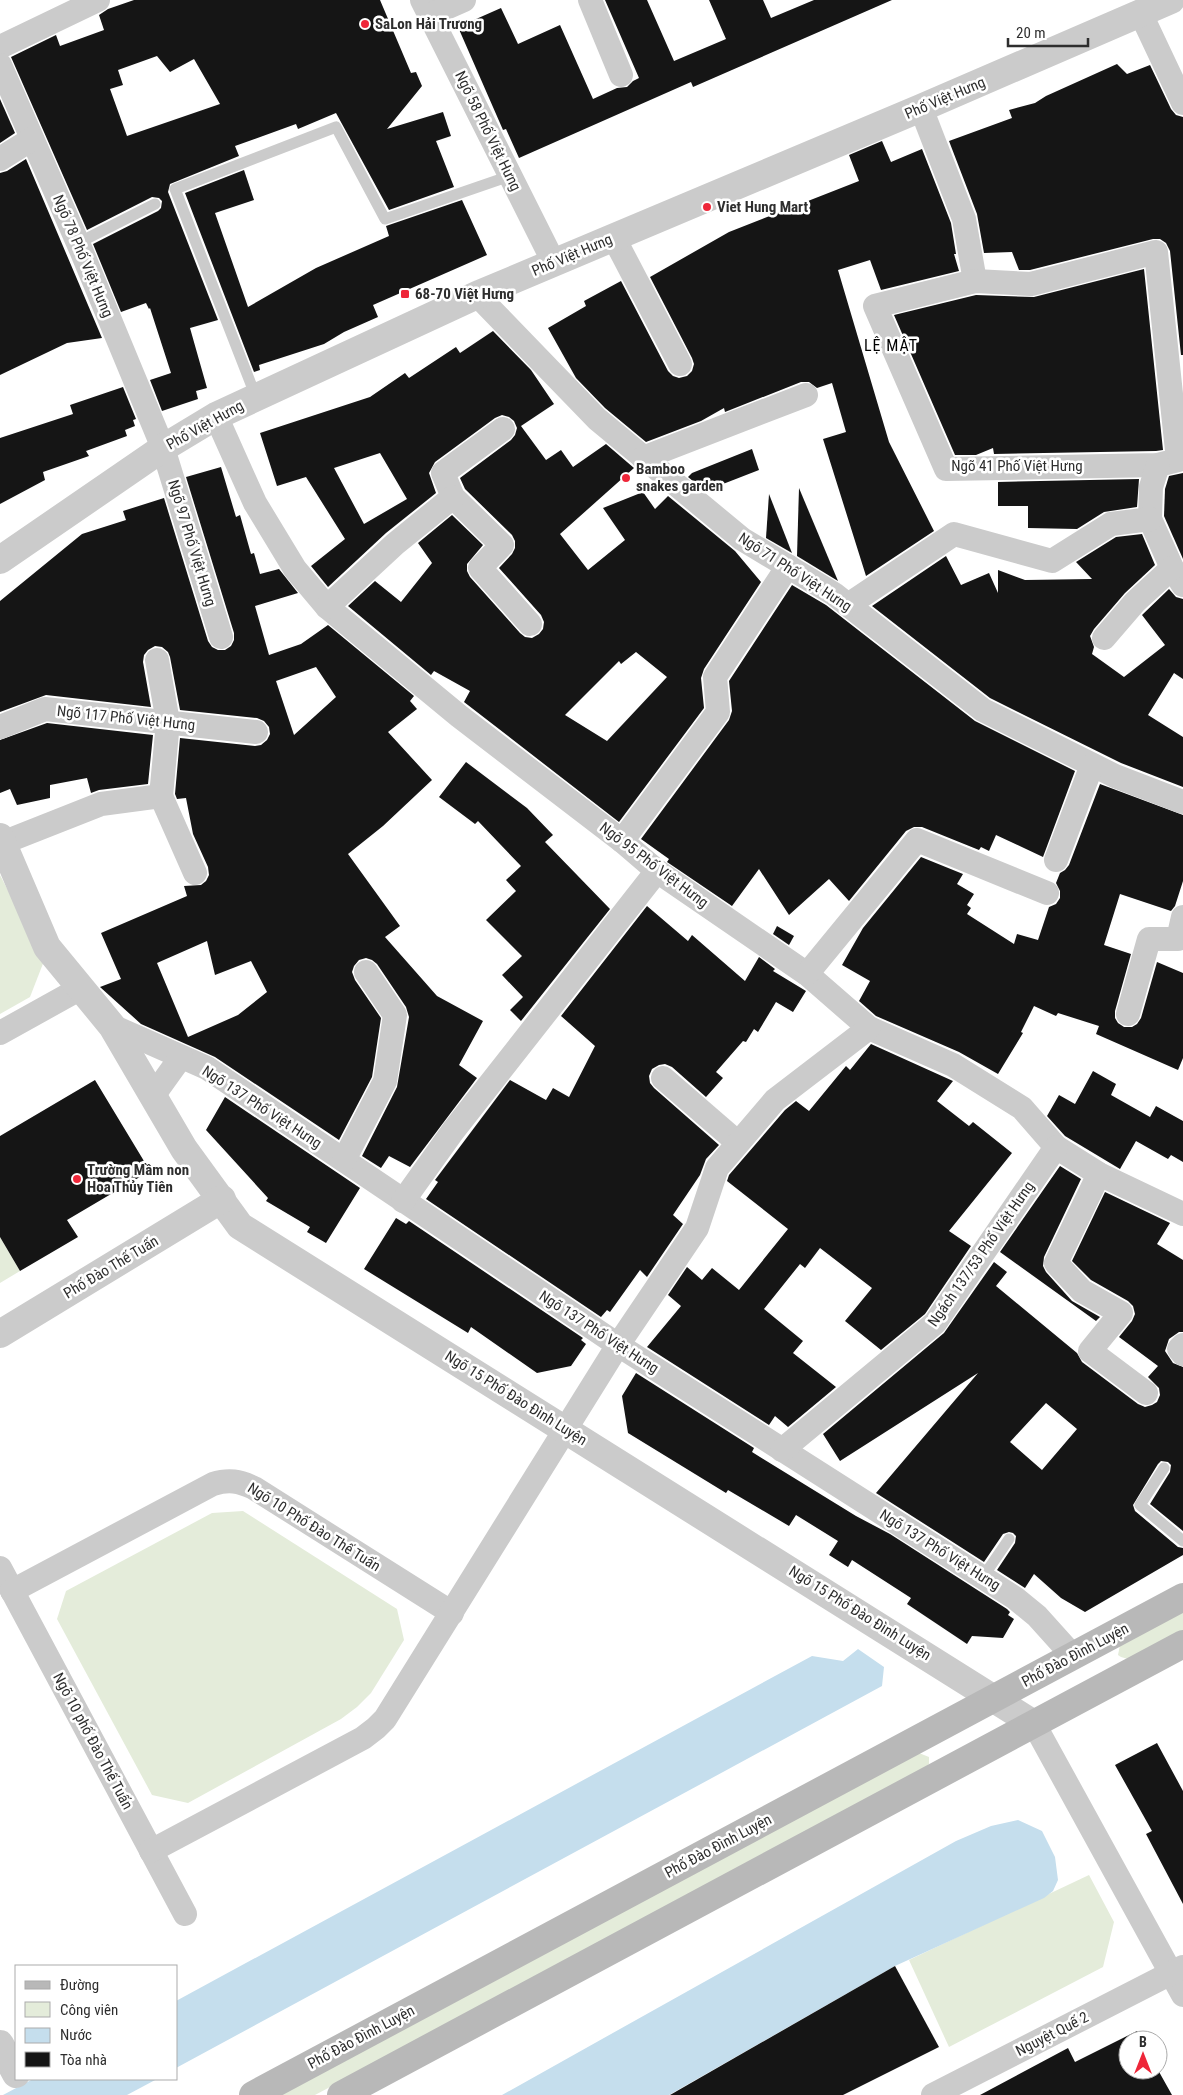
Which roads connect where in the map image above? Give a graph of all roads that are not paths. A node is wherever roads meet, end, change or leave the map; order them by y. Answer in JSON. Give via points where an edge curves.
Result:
{"nodes":[{"id":1,"x":97,"y":0,"type":"edge"},
{"id":2,"x":464,"y":0,"type":"edge"},
{"id":3,"x":590,"y":0,"type":"edge"},
{"id":4,"x":1171,"y":0,"type":"edge"},
{"id":5,"x":426,"y":8,"type":"edge"},
{"id":6,"x":1141,"y":14,"type":"junction"},
{"id":7,"x":0,"y":47,"type":"edge"},
{"id":8,"x":0,"y":65,"type":"edge"},
{"id":9,"x":621,"y":75,"type":"dead end"},
{"id":10,"x":1183,"y":103,"type":"edge"},
{"id":11,"x":920,"y":108,"type":"junction"},
{"id":12,"x":32,"y":139,"type":"junction"},
{"id":13,"x":0,"y":159,"type":"edge"},
{"id":14,"x":510,"y":176,"type":"junction"},
{"id":15,"x":155,"y":204,"type":"dead end"},
{"id":16,"x":614,"y":238,"type":"junction"},
{"id":17,"x":78,"y":243,"type":"junction"},
{"id":18,"x":554,"y":263,"type":"junction"},
{"id":19,"x":975,"y":281,"type":"junction"},
{"id":20,"x":477,"y":295,"type":"junction"},
{"id":21,"x":680,"y":364,"type":"dead end"},
{"id":22,"x":1177,"y":387,"type":"edge"},
{"id":23,"x":806,"y":395,"type":"dead end"},
{"id":24,"x":256,"y":397,"type":"junction"},
{"id":25,"x":216,"y":416,"type":"junction"},
{"id":26,"x":504,"y":429,"type":"dead end"},
{"id":27,"x":163,"y":448,"type":"junction"},
{"id":28,"x":644,"y":458,"type":"junction"},
{"id":29,"x":1173,"y":462,"type":"edge"},
{"id":30,"x":453,"y":497,"type":"junction"},
{"id":31,"x":1150,"y":518,"type":"junction"},
{"id":32,"x":0,"y":560,"type":"edge"},
{"id":33,"x":788,"y":566,"type":"junction"},
{"id":34,"x":1177,"y":576,"type":"edge"},
{"id":35,"x":848,"y":605,"type":"junction"},
{"id":36,"x":327,"y":607,"type":"junction"},
{"id":37,"x":530,"y":624,"type":"dead end"},
{"id":38,"x":222,"y":637,"type":"dead end"},
{"id":39,"x":1104,"y":638,"type":"dead end"},
{"id":40,"x":157,"y":660,"type":"dead end"},
{"id":41,"x":168,"y":722,"type":"junction"},
{"id":42,"x":0,"y":727,"type":"edge"},
{"id":43,"x":256,"y":732,"type":"dead end"},
{"id":44,"x":1092,"y":765,"type":"junction"},
{"id":45,"x":161,"y":796,"type":"junction"},
{"id":46,"x":1183,"y":802,"type":"edge"},
{"id":47,"x":1,"y":840,"type":"edge"},
{"id":48,"x":622,"y":842,"type":"junction"},
{"id":49,"x":1056,"y":860,"type":"dead end"},
{"id":50,"x":657,"y":871,"type":"junction"},
{"id":51,"x":195,"y":873,"type":"dead end"},
{"id":52,"x":1047,"y":893,"type":"dead end"},
{"id":53,"x":1183,"y":917,"type":"edge"},
{"id":54,"x":366,"y":972,"type":"dead end"},
{"id":55,"x":807,"y":974,"type":"junction"},
{"id":56,"x":81,"y":988,"type":"junction"},
{"id":57,"x":1128,"y":1014,"type":"dead end"},
{"id":58,"x":112,"y":1026,"type":"junction"},
{"id":59,"x":869,"y":1028,"type":"junction"},
{"id":60,"x":0,"y":1033,"type":"edge"},
{"id":61,"x":181,"y":1057,"type":"junction"},
{"id":62,"x":663,"y":1078,"type":"dead end"},
{"id":63,"x":153,"y":1096,"type":"junction"},
{"id":64,"x":738,"y":1142,"type":"junction"},
{"id":65,"x":1056,"y":1147,"type":"junction"},
{"id":66,"x":344,"y":1160,"type":"junction"},
{"id":67,"x":1100,"y":1174,"type":"junction"},
{"id":68,"x":222,"y":1199,"type":"junction"},
{"id":69,"x":403,"y":1201,"type":"junction"},
{"id":70,"x":1183,"y":1214,"type":"edge"},
{"id":71,"x":0,"y":1334,"type":"edge"},
{"id":72,"x":618,"y":1345,"type":"junction"},
{"id":73,"x":1183,"y":1345,"type":"edge"},
{"id":74,"x":1183,"y":1354,"type":"edge"},
{"id":75,"x":1146,"y":1392,"type":"dead end"},
{"id":76,"x":566,"y":1429,"type":"junction"},
{"id":77,"x":782,"y":1450,"type":"junction"},
{"id":78,"x":1164,"y":1468,"type":"dead end"},
{"id":79,"x":1009,"y":1539,"type":"dead end"},
{"id":80,"x":1183,"y":1541,"type":"edge"},
{"id":81,"x":0,"y":1568,"type":"edge"},
{"id":82,"x":983,"y":1577,"type":"junction"},
{"id":83,"x":12,"y":1591,"type":"junction"},
{"id":84,"x":1183,"y":1597,"type":"edge"},
{"id":85,"x":452,"y":1613,"type":"junction"},
{"id":86,"x":1183,"y":1644,"type":"edge"},
{"id":87,"x":1072,"y":1656,"type":"junction"},
{"id":88,"x":995,"y":1698,"type":"junction"},
{"id":89,"x":1034,"y":1724,"type":"junction"},
{"id":90,"x":151,"y":1851,"type":"junction"},
{"id":91,"x":185,"y":1914,"type":"dead end"},
{"id":92,"x":1177,"y":1970,"type":"edge"},
{"id":93,"x":1183,"y":1995,"type":"edge"},
{"id":94,"x":0,"y":2044,"type":"edge"},
{"id":95,"x":15,"y":2072,"type":"edge"},
{"id":96,"x":20,"y":2080,"type":"edge"},
{"id":97,"x":27,"y":2095,"type":"edge"},
{"id":98,"x":253,"y":2095,"type":"edge"},
{"id":99,"x":341,"y":2095,"type":"edge"},
{"id":100,"x":933,"y":2095,"type":"edge"}],
"edges":[{"from":1,"to":7,"type":"street"},
{"from":2,"to":5,"type":"street"},
{"from":3,"to":9,"type":"street"},
{"from":4,"to":6,"type":"street","name":"Phố Việt Hưng"},
{"from":5,"to":14,"type":"street","name":"Ngõ 58 Phố Việt Hưng"},
{"from":6,"to":10,"type":"street"},
{"from":6,"to":11,"type":"street","name":"Phố Việt Hưng"},
{"from":8,"to":12,"type":"street","name":"Ngõ 78 Phố Việt Hưng"},
{"from":11,"to":16,"type":"street","name":"Phố Việt Hưng"},
{"from":11,"to":19,"type":"street","via":[[964,219]]},
{"from":12,"to":13,"type":"street"},
{"from":12,"to":17,"type":"street","name":"Ngõ 78 Phố Việt Hưng"},
{"from":14,"to":18,"type":"street","name":"Ngõ 58 Phố Việt Hưng"},
{"from":14,"to":24,"type":"lane","via":[[385,218],[336,127],[175,188]]},
{"from":15,"to":17,"type":"lane"},
{"from":16,"to":18,"type":"street","name":"Phố Việt Hưng"},
{"from":16,"to":21,"type":"street"},
{"from":17,"to":27,"type":"street","name":"Ngõ 78 Phố Việt Hưng"},
{"from":18,"to":20,"type":"street","name":"Phố Việt Hưng"},
{"from":19,"to":22,"type":"street","name":"Ngõ 41 Phố Việt Hưng","via":[[1031,284],[1156,252]]},
{"from":19,"to":29,"type":"street","name":"Ngõ 41 Phố Việt Hưng","via":[[875,306],[946,469]]},
{"from":20,"to":24,"type":"street","name":"Phố Việt Hưng"},
{"from":20,"to":28,"type":"street","name":"Ngõ 71 Phố Việt Hưng","via":[[597,419]]},
{"from":22,"to":29,"type":"street","name":"Ngõ 41 Phố Việt Hưng"},
{"from":23,"to":28,"type":"street"},
{"from":24,"to":25,"type":"street","name":"Phố Việt Hưng"},
{"from":25,"to":27,"type":"street","name":"Phố Việt Hưng"},
{"from":25,"to":36,"type":"street","name":"Ngõ 95 Phố Việt Hưng","via":[[255,503],[295,569]]},
{"from":26,"to":30,"type":"street","via":[[443,473]]},
{"from":27,"to":32,"type":"street","name":"Phố Việt Hưng"},
{"from":27,"to":38,"type":"street","name":"Ngõ 97 Phố Việt Hưng"},
{"from":28,"to":33,"type":"street","name":"Ngõ 71 Phố Việt Hưng","via":[[742,539]]},
{"from":29,"to":31,"type":"street","name":"Ngõ 41 Phố Việt Hưng","via":[[1151,487]]},
{"from":30,"to":36,"type":"street","via":[[395,544]]},
{"from":30,"to":37,"type":"street","via":[[502,546],[480,568]]},
{"from":31,"to":34,"type":"street","name":"Ngõ 41 Phố Việt Hưng"},
{"from":31,"to":35,"type":"street","via":[[1111,524],[1052,561],[954,534]]},
{"from":33,"to":35,"type":"street","name":"Ngõ 71 Phố Việt Hưng"},
{"from":33,"to":48,"type":"street","via":[[715,677],[718,712]]},
{"from":34,"to":39,"type":"street","via":[[1135,602]]},
{"from":35,"to":44,"type":"street","name":"Ngõ 71 Phố Việt Hưng","via":[[984,710]]},
{"from":36,"to":48,"type":"street","name":"Ngõ 95 Phố Việt Hưng","via":[[459,716]]},
{"from":40,"to":41,"type":"street"},
{"from":41,"to":42,"type":"street","name":"Ngõ 117 Phố Việt Hưng","via":[[45,709]]},
{"from":41,"to":43,"type":"street","name":"Ngõ 117 Phố Việt Hưng"},
{"from":41,"to":45,"type":"street"},
{"from":44,"to":46,"type":"street","name":"Ngõ 71 Phố Việt Hưng"},
{"from":44,"to":49,"type":"street"},
{"from":45,"to":47,"type":"street","via":[[100,804]]},
{"from":45,"to":51,"type":"street"},
{"from":47,"to":56,"type":"street","via":[[47,947]]},
{"from":48,"to":50,"type":"street","name":"Ngõ 95 Phố Việt Hưng"},
{"from":50,"to":55,"type":"street","name":"Ngõ 95 Phố Việt Hưng"},
{"from":50,"to":69,"type":"street","via":[[452,1131]]},
{"from":52,"to":55,"type":"street","via":[[917,840]]},
{"from":53,"to":57,"type":"street","via":[[1178,938],[1149,938]]},
{"from":54,"to":66,"type":"street","via":[[395,1015],[385,1081]]},
{"from":55,"to":59,"type":"street","name":"Ngõ 95 Phố Việt Hưng"},
{"from":56,"to":58,"type":"street","name":"Ngõ 15 Phố Đào Đình Luyện"},
{"from":56,"to":60,"type":"street"},
{"from":58,"to":61,"type":"street","name":"Ngõ 137 Phố Việt Hưng"},
{"from":58,"to":63,"type":"street","name":"Ngõ 15 Phố Đào Đình Luyện"},
{"from":59,"to":64,"type":"street","via":[[775,1100]]},
{"from":59,"to":65,"type":"street","name":"Ngõ 95 Phố Việt Hưng","via":[[953,1065],[1022,1108]]},
{"from":61,"to":63,"type":"street"},
{"from":61,"to":66,"type":"street","name":"Ngõ 137 Phố Việt Hưng","via":[[207,1068]]},
{"from":62,"to":64,"type":"street"},
{"from":63,"to":68,"type":"street","name":"Ngõ 15 Phố Đào Đình Luyện","via":[[184,1149]]},
{"from":64,"to":72,"type":"street","via":[[717,1168],[697,1228]]},
{"from":65,"to":67,"type":"street","name":"Ngõ 95 Phố Việt Hưng"},
{"from":65,"to":77,"type":"street","name":"Ngách 137/53 Phố Việt Hưng","via":[[936,1323]]},
{"from":66,"to":69,"type":"street","name":"Ngõ 137 Phố Việt Hưng"},
{"from":67,"to":70,"type":"street","name":"Ngõ 95 Phố Việt Hưng"},
{"from":67,"to":75,"type":"street","via":[[1056,1263],[1082,1291],[1121,1313],[1090,1352]]},
{"from":68,"to":71,"type":"street","name":"Phố Đào Thế Tuấn"},
{"from":68,"to":76,"type":"street","name":"Ngõ 15 Phố Đào Đình Luyện","via":[[240,1226]]},
{"from":69,"to":72,"type":"street","name":"Ngõ 137 Phố Việt Hưng"},
{"from":72,"to":76,"type":"street"},
{"from":72,"to":77,"type":"street","name":"Ngõ 137 Phố Việt Hưng"},
{"from":73,"to":74,"type":"street","via":[[1179,1349]]},
{"from":76,"to":85,"type":"street"},
{"from":76,"to":88,"type":"street","name":"Ngõ 15 Phố Đào Đình Luyện"},
{"from":77,"to":82,"type":"street","name":"Ngõ 137 Phố Việt Hưng"},
{"from":78,"to":80,"type":"lane","via":[[1140,1505]]},
{"from":79,"to":82,"type":"lane"},
{"from":81,"to":83,"type":"street","name":"Ngõ 10 phố Đào Thế Tuấn"},
{"from":82,"to":87,"type":"street","name":"Ngõ 137 Phố Việt Hưng","via":[[1037,1616]]},
{"from":83,"to":85,"type":"street","name":"Ngõ 10 Phố Đào Thế Tuấn","via":[[213,1484],[227,1480],[254,1488]]},
{"from":83,"to":90,"type":"street","name":"Ngõ 10 phố Đào Thế Tuấn"},
{"from":84,"to":87,"type":"main road","name":"Phố Đào Đình Luyện"},
{"from":85,"to":90,"type":"street","via":[[395,1706],[376,1728]]},
{"from":86,"to":89,"type":"main road"},
{"from":87,"to":88,"type":"main road","name":"Phố Đào Đình Luyện"},
{"from":88,"to":89,"type":"street","name":"Ngõ 15 Phố Đào Đình Luyện"},
{"from":88,"to":98,"type":"main road","name":"Phố Đào Đình Luyện"},
{"from":89,"to":92,"type":"street"},
{"from":89,"to":99,"type":"main road"},
{"from":90,"to":91,"type":"street","name":"Ngõ 10 phố Đào Thế Tuấn"},
{"from":92,"to":93,"type":"street"},
{"from":92,"to":100,"type":"street","name":"Nguyệt Quế 2"},
{"from":94,"to":95,"type":"street"},
{"from":96,"to":97,"type":"street"}]}
